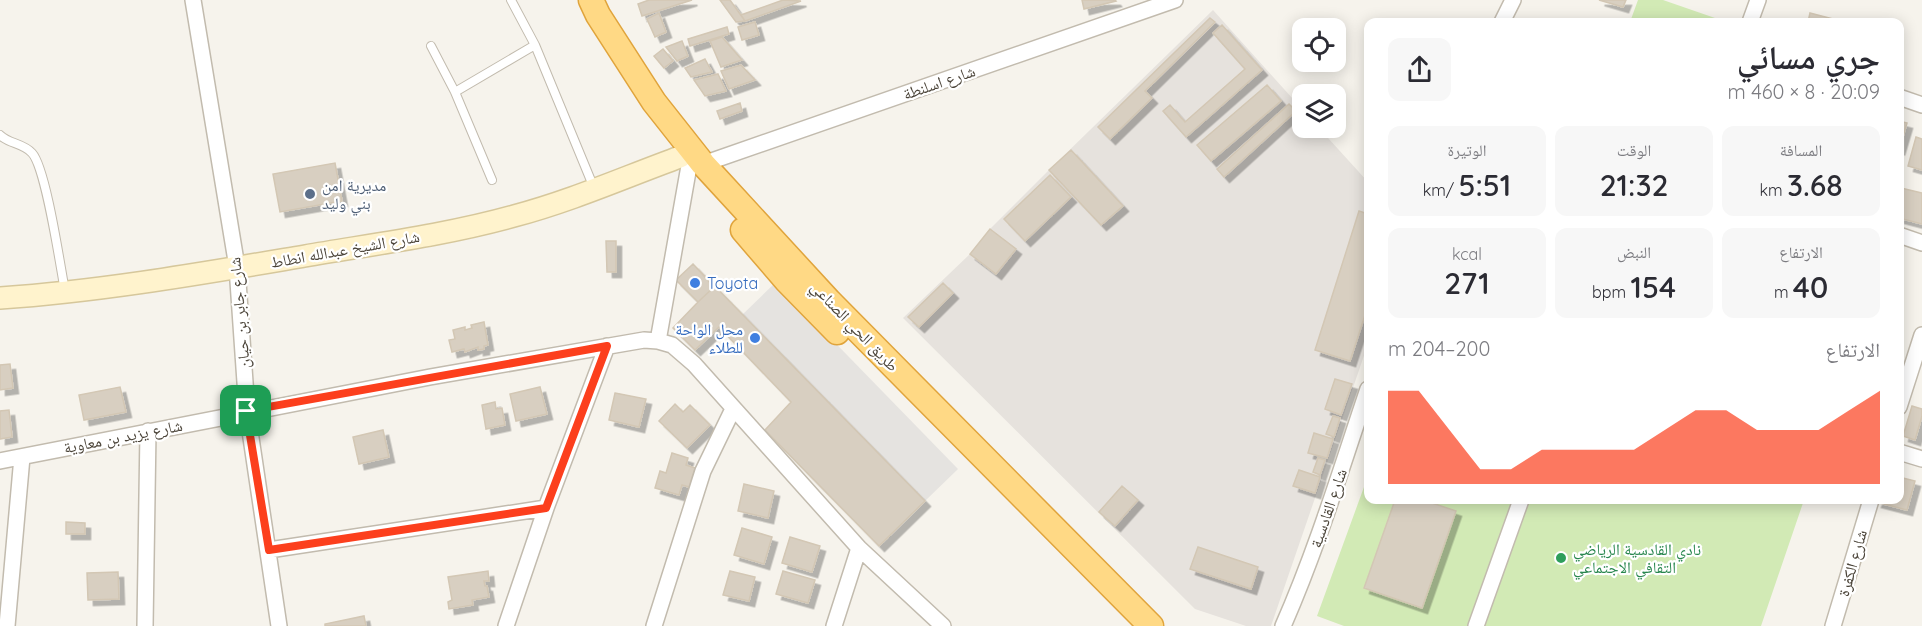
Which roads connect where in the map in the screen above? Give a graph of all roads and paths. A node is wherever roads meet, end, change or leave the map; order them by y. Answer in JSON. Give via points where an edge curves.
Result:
{"nodes":[{"id":1,"x":193,"y":0,"type":"edge"},
{"id":2,"x":511,"y":0,"type":"edge"},
{"id":3,"x":577,"y":0,"type":"edge"},
{"id":4,"x":591,"y":0,"type":"edge"},
{"id":5,"x":1175,"y":0,"type":"edge"},
{"id":6,"x":1514,"y":0,"type":"edge"},
{"id":7,"x":1758,"y":0,"type":"edge"},
{"id":8,"x":1504,"y":18,"type":"edge"},
{"id":9,"x":1751,"y":18,"type":"edge"},
{"id":10,"x":535,"y":45,"type":"junction"},
{"id":11,"x":431,"y":46,"type":"dead end"},
{"id":12,"x":454,"y":92,"type":"junction"},
{"id":13,"x":1904,"y":99,"type":"edge"},
{"id":14,"x":1922,"y":105,"type":"edge"},
{"id":15,"x":0,"y":135,"type":"edge"},
{"id":16,"x":691,"y":162,"type":"junction"},
{"id":17,"x":492,"y":180,"type":"dead end"},
{"id":18,"x":594,"y":189,"type":"junction"},
{"id":19,"x":1904,"y":237,"type":"edge"},
{"id":20,"x":1922,"y":243,"type":"edge"},
{"id":21,"x":237,"y":267,"type":"junction"},
{"id":22,"x":65,"y":292,"type":"junction"},
{"id":23,"x":0,"y":298,"type":"edge"},
{"id":24,"x":1922,"y":335,"type":"edge"},
{"id":25,"x":658,"y":341,"type":"junction"},
{"id":26,"x":607,"y":346,"type":"junction"},
{"id":27,"x":1904,"y":391,"type":"edge"},
{"id":28,"x":1364,"y":402,"type":"edge"},
{"id":29,"x":733,"y":409,"type":"junction"},
{"id":30,"x":246,"y":411,"type":"junction"},
{"id":31,"x":148,"y":431,"type":"junction"},
{"id":32,"x":1904,"y":454,"type":"edge"},
{"id":33,"x":21,"y":457,"type":"junction"},
{"id":34,"x":1922,"y":459,"type":"edge"},
{"id":35,"x":0,"y":461,"type":"edge"},
{"id":36,"x":1520,"y":504,"type":"edge"},
{"id":37,"x":1870,"y":504,"type":"edge"},
{"id":38,"x":546,"y":508,"type":"junction"},
{"id":39,"x":860,"y":548,"type":"junction"},
{"id":40,"x":269,"y":550,"type":"junction"},
{"id":41,"x":7,"y":626,"type":"edge"},
{"id":42,"x":145,"y":626,"type":"edge"},
{"id":43,"x":279,"y":626,"type":"edge"},
{"id":44,"x":506,"y":626,"type":"edge"},
{"id":45,"x":654,"y":626,"type":"edge"},
{"id":46,"x":834,"y":626,"type":"edge"},
{"id":47,"x":943,"y":626,"type":"edge"},
{"id":48,"x":1129,"y":626,"type":"edge"},
{"id":49,"x":1151,"y":626,"type":"edge"},
{"id":50,"x":1284,"y":626,"type":"edge"},
{"id":51,"x":1476,"y":626,"type":"edge"},
{"id":52,"x":1833,"y":626,"type":"edge"}],
"edges":[{"from":1,"to":21,"type":"street","name":"شارع جابر بن حيان"},
{"from":2,"to":10,"type":"lane"},
{"from":3,"to":16,"type":"highway","name":"طريق الحي الصناعي","via":[[644,110]]},
{"from":4,"to":16,"type":"highway","name":"طريق الحي الصناعي"},
{"from":5,"to":16,"type":"street","name":"شارع اسلنطة"},
{"from":6,"to":8,"type":"street"},
{"from":7,"to":9,"type":"street"},
{"from":10,"to":12,"type":"lane"},
{"from":10,"to":18,"type":"lane"},
{"from":11,"to":12,"type":"lane"},
{"from":12,"to":17,"type":"lane"},
{"from":13,"to":14,"type":"street"},
{"from":15,"to":22,"type":"lane","via":[[28,149],[40,166]]},
{"from":16,"to":18,"type":"main road","name":"شارع الشيخ عبدالله انطاط"},
{"from":16,"to":25,"type":"street"},
{"from":16,"to":48,"type":"highway","name":"طريق الحي الصناعي","via":[[786,280]]},
{"from":16,"to":49,"type":"highway","name":"طريق الحي الصناعي"},
{"from":18,"to":21,"type":"main road","name":"شارع الشيخ عبدالله انطاط","via":[[464,229]]},
{"from":19,"to":20,"type":"street"},
{"from":21,"to":22,"type":"main road","name":"شارع الشيخ عبدالله انطاط"},
{"from":21,"to":30,"type":"street","name":"شارع جابر بن حيان"},
{"from":22,"to":23,"type":"main road","name":"شارع الشيخ عبدالله انطاط"},
{"from":24,"to":27,"type":"street"},
{"from":25,"to":26,"type":"street","name":"شارع يزيد بن معاوية"},
{"from":25,"to":29,"type":"street","via":[[672,345],[693,364]]},
{"from":26,"to":30,"type":"street","name":"شارع يزيد بن معاوية"},
{"from":26,"to":38,"type":"street"},
{"from":28,"to":50,"type":"street","name":"شارع القادسية"},
{"from":29,"to":39,"type":"street"},
{"from":29,"to":45,"type":"street","via":[[703,471]]},
{"from":30,"to":31,"type":"street","name":"شارع يزيد بن معاوية"},
{"from":30,"to":40,"type":"street","name":"شارع جابر بن حيان"},
{"from":31,"to":33,"type":"street","name":"شارع يزيد بن معاوية"},
{"from":31,"to":42,"type":"street"},
{"from":32,"to":34,"type":"street"},
{"from":33,"to":35,"type":"street","name":"شارع يزيد بن معاوية"},
{"from":33,"to":41,"type":"street"},
{"from":36,"to":51,"type":"street"},
{"from":37,"to":52,"type":"street","name":"شارع الكفرة"},
{"from":38,"to":40,"type":"street"},
{"from":38,"to":44,"type":"street"},
{"from":39,"to":46,"type":"street"},
{"from":39,"to":47,"type":"street"},
{"from":40,"to":43,"type":"street","name":"شارع جابر بن حيان"}]}
